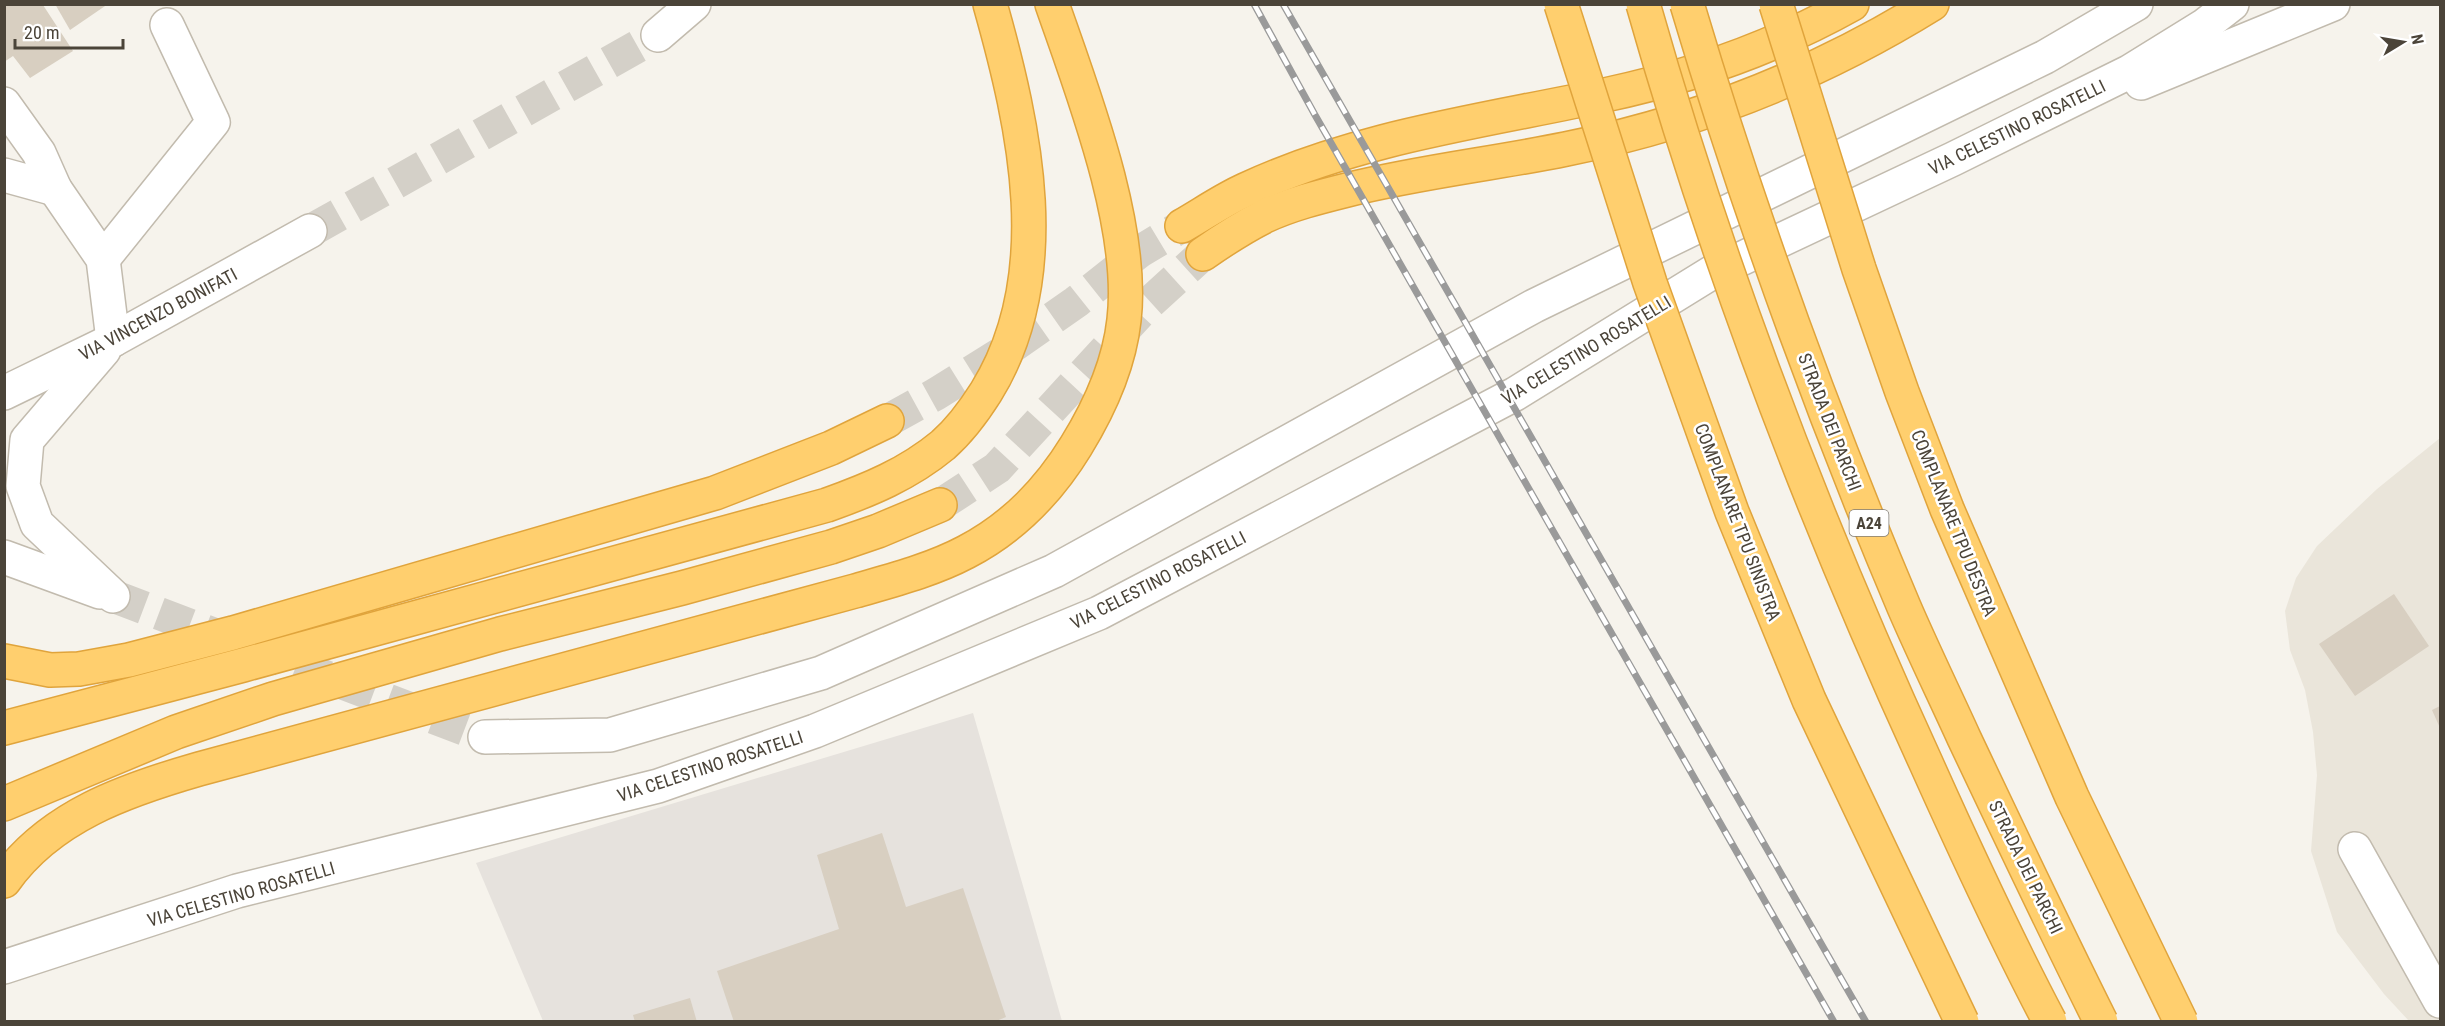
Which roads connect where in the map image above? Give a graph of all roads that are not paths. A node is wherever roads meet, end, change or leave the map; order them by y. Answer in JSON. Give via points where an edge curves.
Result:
{"nodes":[{"id":1,"x":694,"y":4,"type":"edge"},
{"id":2,"x":990,"y":4,"type":"edge"},
{"id":3,"x":1052,"y":4,"type":"edge"},
{"id":4,"x":1561,"y":4,"type":"edge"},
{"id":5,"x":1643,"y":4,"type":"edge"},
{"id":6,"x":1687,"y":4,"type":"edge"},
{"id":7,"x":1776,"y":4,"type":"edge"},
{"id":8,"x":1852,"y":4,"type":"edge"},
{"id":9,"x":1932,"y":4,"type":"edge"},
{"id":10,"x":2107,"y":4,"type":"edge"},
{"id":11,"x":2136,"y":4,"type":"edge"},
{"id":12,"x":2232,"y":4,"type":"edge"},
{"id":13,"x":2333,"y":4,"type":"edge"},
{"id":14,"x":167,"y":25,"type":"dead end"},
{"id":15,"x":658,"y":34,"type":"tunnel mouth"},
{"id":16,"x":2045,"y":57,"type":"junction"},
{"id":17,"x":4,"y":104,"type":"edge"},
{"id":18,"x":4,"y":145,"type":"edge"},
{"id":19,"x":1953,"y":159,"type":"junction"},
{"id":20,"x":4,"y":174,"type":"edge"},
{"id":21,"x":55,"y":189,"type":"junction"},
{"id":22,"x":1182,"y":226,"type":"tunnel mouth"},
{"id":23,"x":310,"y":231,"type":"tunnel mouth"},
{"id":24,"x":1203,"y":254,"type":"tunnel mouth"},
{"id":25,"x":103,"y":259,"type":"junction"},
{"id":26,"x":113,"y":340,"type":"junction"},
{"id":27,"x":4,"y":393,"type":"edge"},
{"id":28,"x":887,"y":421,"type":"tunnel mouth"},
{"id":29,"x":940,"y":505,"type":"tunnel mouth"},
{"id":30,"x":4,"y":557,"type":"edge"},
{"id":31,"x":4,"y":661,"type":"edge"},
{"id":32,"x":4,"y":728,"type":"edge"},
{"id":33,"x":485,"y":737,"type":"tunnel mouth"},
{"id":34,"x":4,"y":804,"type":"edge"},
{"id":35,"x":2355,"y":849,"type":"dead end"},
{"id":36,"x":4,"y":881,"type":"edge"},
{"id":37,"x":4,"y":967,"type":"edge"},
{"id":38,"x":2440,"y":1001,"type":"edge"},
{"id":39,"x":1962,"y":1022,"type":"edge"},
{"id":40,"x":2050,"y":1022,"type":"edge"},
{"id":41,"x":2101,"y":1022,"type":"edge"},
{"id":42,"x":2181,"y":1022,"type":"edge"}],
"edges":[{"from":1,"to":15,"type":"street"},
{"from":2,"to":32,"type":"highway","via":[[1014,98],[1024,164],[1029,237],[1024,286],[1016,328],[995,375],[968,418],[929,456],[886,483],[827,505]]},
{"from":3,"to":36,"type":"highway","via":[[1112,197],[1126,298],[1113,372],[1083,434],[1056,475],[1008,525],[948,561],[855,591],[131,790],[43,838]]},
{"from":4,"to":39,"type":"highway","name":"COMPLANARE TPU SINISTRA","bridge":true,"via":[[1650,284],[1732,512],[1809,700]]},
{"from":5,"to":40,"type":"highway","number":"A24","bridge":true,"via":[[1738,302],[1821,522],[1879,662],[1970,862]]},
{"from":6,"to":41,"type":"highway","name":"STRADA DEI PARCHI","number":"A24","bridge":true,"via":[[1775,275],[1880,548],[1991,795]]},
{"from":7,"to":42,"type":"highway","name":"COMPLANARE TPU DESTRA","bridge":true,"via":[[1859,269],[1947,509],[2072,797]]},
{"from":8,"to":22,"type":"highway","via":[[1779,40],[1669,78],[1416,134],[1308,165],[1245,190]]},
{"from":9,"to":24,"type":"highway","via":[[1851,51],[1708,111],[1595,142],[1408,175],[1319,197],[1264,217]]},
{"from":10,"to":16,"type":"street"},
{"from":11,"to":16,"type":"street"},
{"from":12,"to":19,"type":"street","name":"VIA CELESTINO ROSATELLI","via":[[2129,72]]},
{"from":13,"to":19,"type":"street"},
{"from":14,"to":25,"type":"street","via":[[213,122]]},
{"from":16,"to":33,"type":"street","via":[[1533,306],[1054,571],[821,673],[610,735]]},
{"from":17,"to":21,"type":"street","via":[[39,153]]},
{"from":18,"to":21,"type":"street"},
{"from":19,"to":37,"type":"street","name":"VIA CELESTINO ROSATELLI","via":[[1712,273],[1515,394],[1099,613],[1021,646],[815,731],[658,786],[237,891]]},
{"from":20,"to":21,"type":"street"},
{"from":21,"to":25,"type":"street"},
{"from":23,"to":26,"type":"street","name":"VIA VINCENZO BONIFATI"},
{"from":25,"to":26,"type":"street"},
{"from":26,"to":27,"type":"street","name":"VIA VINCENZO BONIFATI"},
{"from":26,"to":30,"type":"street","via":[[27,440],[23,486],[37,524],[113,596]]},
{"from":28,"to":31,"type":"highway","via":[[831,448],[715,493],[233,633],[79,669],[50,670]]},
{"from":29,"to":34,"type":"highway","via":[[831,547],[500,634],[256,704],[176,732]]},
{"from":35,"to":38,"type":"street"}]}
